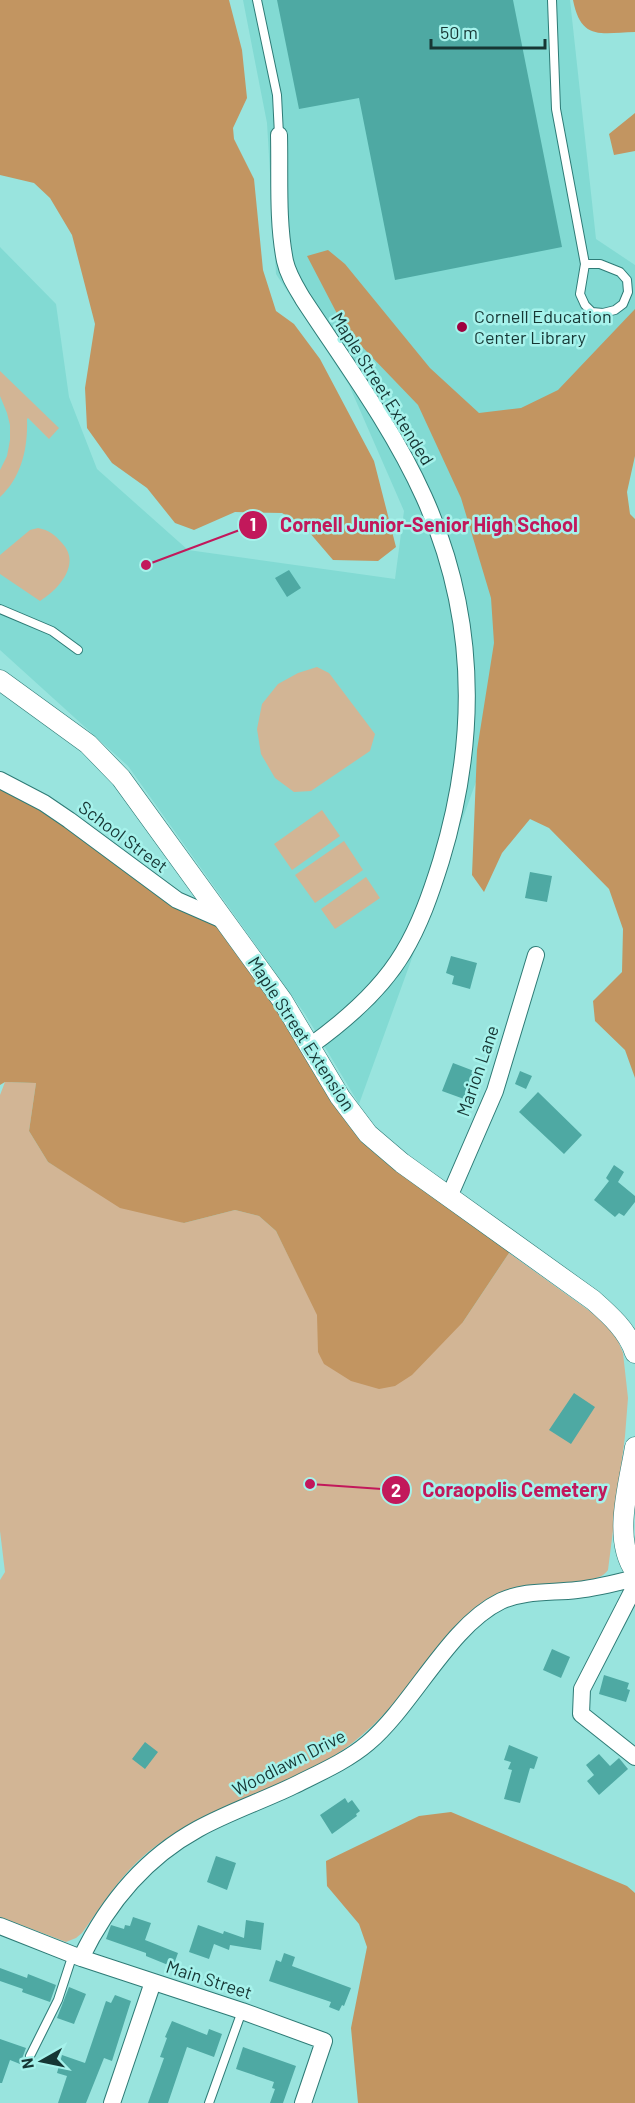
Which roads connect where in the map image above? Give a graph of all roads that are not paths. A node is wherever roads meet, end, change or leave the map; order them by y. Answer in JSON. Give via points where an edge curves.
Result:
{"nodes":[{"id":1,"x":257,"y":0,"type":"edge"},
{"id":2,"x":552,"y":0,"type":"edge"},
{"id":3,"x":279,"y":135,"type":"joint"},
{"id":4,"x":585,"y":264,"type":"junction"},
{"id":5,"x":0,"y":609,"type":"edge"},
{"id":6,"x":78,"y":650,"type":"dead end"},
{"id":7,"x":0,"y":680,"type":"edge"},
{"id":8,"x":0,"y":780,"type":"edge"},
{"id":9,"x":225,"y":921,"type":"junction"},
{"id":10,"x":536,"y":955,"type":"dead end"},
{"id":11,"x":310,"y":1046,"type":"junction"},
{"id":12,"x":449,"y":1197,"type":"junction"},
{"id":13,"x":634,"y":1348,"type":"edge"},
{"id":14,"x":635,"y":1447,"type":"edge"},
{"id":15,"x":635,"y":1571,"type":"edge"},
{"id":16,"x":635,"y":1578,"type":"edge"},
{"id":17,"x":635,"y":1586,"type":"edge"},
{"id":18,"x":635,"y":1757,"type":"edge"},
{"id":19,"x":0,"y":1926,"type":"edge"},
{"id":20,"x":77,"y":1956,"type":"junction"},
{"id":21,"x":153,"y":1982,"type":"junction"},
{"id":22,"x":242,"y":2011,"type":"junction"},
{"id":23,"x":30,"y":2056,"type":"dead end"},
{"id":24,"x":112,"y":2103,"type":"edge"},
{"id":25,"x":209,"y":2103,"type":"edge"},
{"id":26,"x":303,"y":2103,"type":"edge"}],
"edges":[{"from":1,"to":3,"type":"lane","via":[[277,94]]},
{"from":2,"to":4,"type":"lane","via":[[556,109]]},
{"from":3,"to":11,"type":"street","name":"Maple Street Extended","via":[[286,263],[303,299],[402,453],[424,498],[456,598],[468,678],[459,786],[450,830],[417,928],[402,955],[359,1006]]},
{"from":4,"to":4,"type":"lane","via":[[580,294],[585,305],[592,312],[603,313],[623,304],[627,280],[620,272],[600,264]]},
{"from":5,"to":6,"type":"lane","via":[[52,632]]},
{"from":7,"to":9,"type":"street","name":"Maple Street Extension","via":[[72,731],[105,761]]},
{"from":8,"to":9,"type":"street","name":"School Street","via":[[44,803],[177,900]]},
{"from":9,"to":11,"type":"street","name":"Maple Street Extension"},
{"from":10,"to":12,"type":"street","name":"Marion Lane","via":[[495,1091]]},
{"from":11,"to":12,"type":"street","name":"Maple Street Extension","via":[[356,1120],[402,1163]]},
{"from":12,"to":13,"type":"street","name":"Maple Street Extension","via":[[593,1300],[616,1322]]},
{"from":14,"to":15,"type":"street","via":[[623,1533],[628,1559]]},
{"from":16,"to":20,"type":"street","name":"Woodlawn Drive","via":[[601,1587],[520,1595],[479,1616],[369,1743],[323,1772],[198,1829],[171,1846],[126,1886]]},
{"from":17,"to":18,"type":"street","via":[[582,1689],[581,1713]]},
{"from":19,"to":20,"type":"street"},
{"from":20,"to":21,"type":"street","name":"Main Street"},
{"from":20,"to":23,"type":"lane"},
{"from":21,"to":22,"type":"street","name":"Main Street"},
{"from":21,"to":24,"type":"street"},
{"from":22,"to":25,"type":"lane"},
{"from":22,"to":26,"type":"street","name":"Main Street","via":[[324,2041]]}]}
